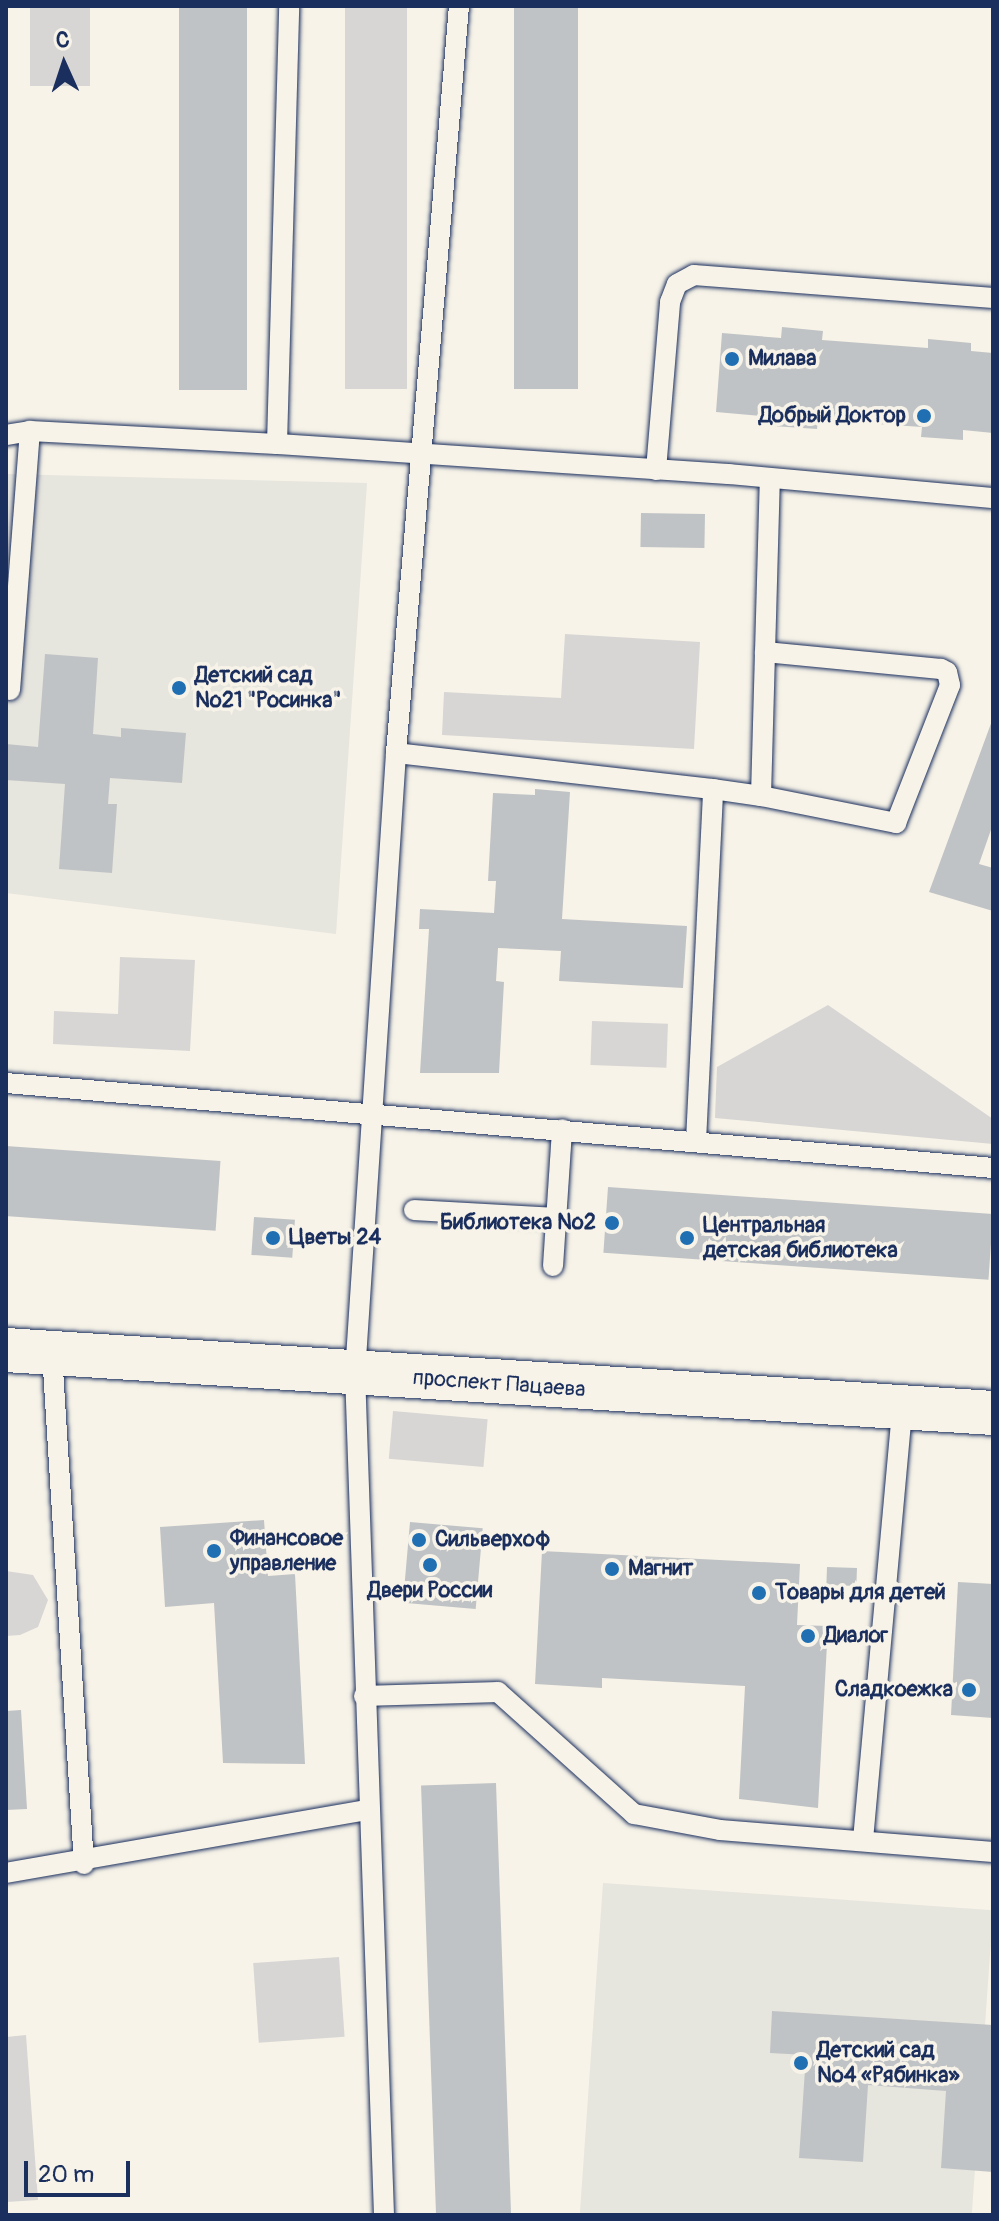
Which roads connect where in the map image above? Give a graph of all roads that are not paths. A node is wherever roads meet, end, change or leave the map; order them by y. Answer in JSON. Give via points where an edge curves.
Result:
{"nodes":[{"id":1,"x":289,"y":6,"type":"edge"},
{"id":2,"x":459,"y":6,"type":"edge"},
{"id":3,"x":993,"y":298,"type":"edge"},
{"id":4,"x":30,"y":431,"type":"junction"},
{"id":5,"x":6,"y":435,"type":"edge"},
{"id":6,"x":277,"y":444,"type":"junction"},
{"id":7,"x":423,"y":455,"type":"junction"},
{"id":8,"x":656,"y":470,"type":"junction"},
{"id":9,"x":770,"y":479,"type":"junction"},
{"id":10,"x":993,"y":498,"type":"edge"},
{"id":11,"x":765,"y":652,"type":"junction"},
{"id":12,"x":10,"y":690,"type":"dead end"},
{"id":13,"x":396,"y":753,"type":"junction"},
{"id":14,"x":713,"y":789,"type":"junction"},
{"id":15,"x":761,"y":796,"type":"junction"},
{"id":16,"x":6,"y":1083,"type":"edge"},
{"id":17,"x":374,"y":1111,"type":"junction"},
{"id":18,"x":562,"y":1129,"type":"junction"},
{"id":19,"x":696,"y":1141,"type":"junction"},
{"id":20,"x":993,"y":1168,"type":"edge"},
{"id":21,"x":414,"y":1210,"type":"dead end"},
{"id":22,"x":556,"y":1218,"type":"junction"},
{"id":23,"x":553,"y":1266,"type":"dead end"},
{"id":24,"x":6,"y":1350,"type":"edge"},
{"id":25,"x":52,"y":1353,"type":"junction"},
{"id":26,"x":355,"y":1374,"type":"junction"},
{"id":27,"x":902,"y":1408,"type":"junction"},
{"id":28,"x":993,"y":1413,"type":"edge"},
{"id":29,"x":364,"y":1696,"type":"junction"},
{"id":30,"x":368,"y":1810,"type":"junction"},
{"id":31,"x":863,"y":1840,"type":"junction"},
{"id":32,"x":993,"y":1852,"type":"edge"},
{"id":33,"x":84,"y":1864,"type":"junction"},
{"id":34,"x":6,"y":1873,"type":"edge"},
{"id":35,"x":384,"y":2215,"type":"edge"}],
"edges":[{"from":1,"to":6,"type":"lane"},
{"from":2,"to":7,"type":"lane"},
{"from":3,"to":8,"type":"lane","via":[[694,275],[677,284],[670,302]]},
{"from":4,"to":5,"type":"lane"},
{"from":4,"to":6,"type":"lane"},
{"from":4,"to":12,"type":"lane"},
{"from":6,"to":7,"type":"lane"},
{"from":7,"to":8,"type":"lane"},
{"from":7,"to":13,"type":"lane"},
{"from":8,"to":9,"type":"lane"},
{"from":9,"to":10,"type":"lane"},
{"from":9,"to":11,"type":"lane"},
{"from":11,"to":15,"type":"lane"},
{"from":11,"to":15,"type":"lane","via":[[941,669],[950,685],[896,823]]},
{"from":13,"to":14,"type":"lane"},
{"from":13,"to":17,"type":"lane"},
{"from":14,"to":15,"type":"lane"},
{"from":14,"to":19,"type":"lane"},
{"from":16,"to":17,"type":"lane"},
{"from":17,"to":18,"type":"lane"},
{"from":17,"to":26,"type":"lane"},
{"from":18,"to":19,"type":"lane"},
{"from":18,"to":22,"type":"lane"},
{"from":19,"to":20,"type":"lane"},
{"from":21,"to":22,"type":"lane"},
{"from":22,"to":23,"type":"lane"},
{"from":24,"to":25,"type":"main road","name":"проспект Пацаева"},
{"from":25,"to":26,"type":"main road","name":"проспект Пацаева"},
{"from":25,"to":33,"type":"lane"},
{"from":26,"to":27,"type":"main road","name":"проспект Пацаева"},
{"from":26,"to":29,"type":"lane"},
{"from":27,"to":28,"type":"main road","name":"проспект Пацаева"},
{"from":27,"to":31,"type":"lane"},
{"from":29,"to":30,"type":"lane"},
{"from":29,"to":31,"type":"lane","via":[[498,1692],[634,1814],[720,1830]]},
{"from":30,"to":33,"type":"lane"},
{"from":30,"to":35,"type":"lane"},
{"from":31,"to":32,"type":"lane"},
{"from":33,"to":34,"type":"lane"}]}
